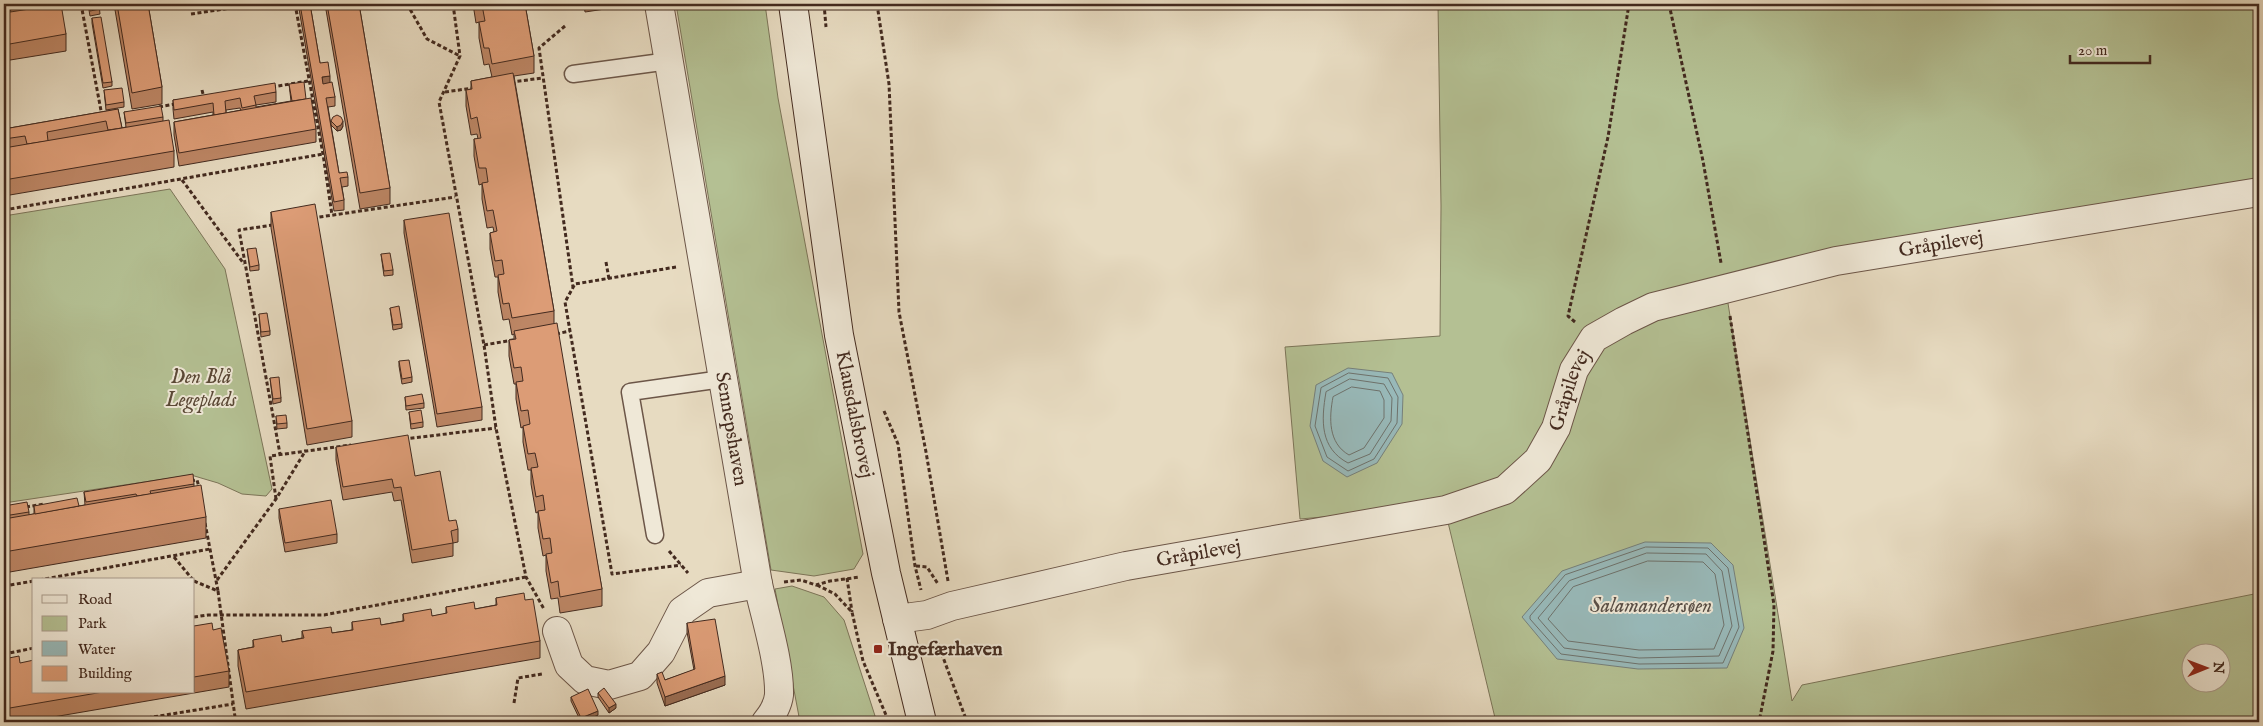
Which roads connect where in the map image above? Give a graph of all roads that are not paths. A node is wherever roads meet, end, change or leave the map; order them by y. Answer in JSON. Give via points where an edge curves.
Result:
{"nodes":[{"id":1,"x":659,"y":4,"type":"edge"},
{"id":2,"x":794,"y":4,"type":"edge"},
{"id":3,"x":804,"y":4,"type":"edge"},
{"id":4,"x":669,"y":61,"type":"junction"},
{"id":5,"x":574,"y":74,"type":"dead end"},
{"id":6,"x":807,"y":102,"type":"junction"},
{"id":7,"x":2259,"y":192,"type":"edge"},
{"id":8,"x":722,"y":379,"type":"junction"},
{"id":9,"x":655,"y":535,"type":"road end"},
{"id":10,"x":758,"y":584,"type":"junction"},
{"id":11,"x":897,"y":619,"type":"junction"},
{"id":12,"x":557,"y":632,"type":"road end"},
{"id":13,"x":766,"y":722,"type":"edge"},
{"id":14,"x":922,"y":722,"type":"edge"}],
"edges":[{"from":1,"to":4,"type":"street","name":"Sennepshaven"},
{"from":2,"to":6,"type":"street","name":"Klausdalsbrovej"},
{"from":3,"to":6,"type":"street","name":"Klausdalsbrovej"},
{"from":4,"to":5,"type":"lane"},
{"from":4,"to":8,"type":"street","name":"Sennepshaven"},
{"from":6,"to":11,"type":"street","name":"Klausdalsbrovej","via":[[839,336]]},
{"from":7,"to":11,"type":"street","name":"Gråpilevej","via":[[1836,261],[1653,307],[1594,338],[1574,370],[1556,428],[1538,460],[1506,490],[1446,510],[1126,566]]},
{"from":8,"to":9,"type":"lane","via":[[630,392]]},
{"from":8,"to":10,"type":"street","name":"Sennepshaven"},
{"from":10,"to":12,"type":"street","via":[[708,593],[682,611],[661,652],[640,676],[609,685],[585,680],[568,665]]},
{"from":10,"to":13,"type":"street","via":[[776,665],[779,696],[773,714]]},
{"from":11,"to":14,"type":"street","name":"Klausdalsbrovej"}]}
